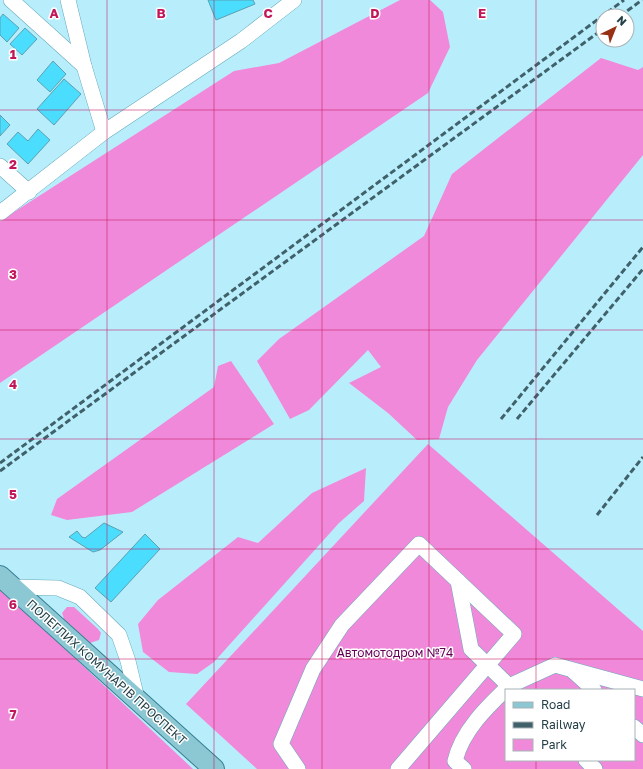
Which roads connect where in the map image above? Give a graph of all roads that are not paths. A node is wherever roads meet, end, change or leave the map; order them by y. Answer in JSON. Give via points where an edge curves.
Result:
{"nodes":[{"id":1,"x":11,"y":0,"type":"edge"},
{"id":2,"x":68,"y":0,"type":"edge"},
{"id":3,"x":294,"y":0,"type":"edge"},
{"id":4,"x":84,"y":66,"type":"junction"},
{"id":5,"x":104,"y":132,"type":"junction"},
{"id":6,"x":0,"y":166,"type":"edge"},
{"id":7,"x":28,"y":192,"type":"junction"},
{"id":8,"x":0,"y":214,"type":"edge"},
{"id":9,"x":458,"y":581,"type":"junction"},
{"id":10,"x":6,"y":582,"type":"edge"},
{"id":11,"x":488,"y":666,"type":"junction"},
{"id":12,"x":571,"y":669,"type":"junction"},
{"id":13,"x":511,"y":688,"type":"edge"},
{"id":14,"x":593,"y":689,"type":"edge"},
{"id":15,"x":643,"y":689,"type":"edge"},
{"id":16,"x":505,"y":693,"type":"edge"},
{"id":17,"x":137,"y":699,"type":"junction"},
{"id":18,"x":635,"y":728,"type":"edge"},
{"id":19,"x":643,"y":735,"type":"edge"},
{"id":20,"x":587,"y":761,"type":"edge"},
{"id":21,"x":214,"y":769,"type":"edge"},
{"id":22,"x":298,"y":769,"type":"edge"},
{"id":23,"x":398,"y":769,"type":"edge"},
{"id":24,"x":464,"y":769,"type":"edge"},
{"id":25,"x":595,"y":769,"type":"edge"}],
"edges":[{"from":1,"to":4,"type":"street"},
{"from":2,"to":4,"type":"street"},
{"from":3,"to":5,"type":"street","via":[[241,41]]},
{"from":4,"to":5,"type":"street"},
{"from":5,"to":7,"type":"street"},
{"from":6,"to":7,"type":"street"},
{"from":7,"to":8,"type":"street"},
{"from":9,"to":11,"type":"street","via":[[471,649]]},
{"from":9,"to":11,"type":"street","via":[[514,634]]},
{"from":9,"to":22,"type":"street","via":[[419,544],[342,624],[313,669],[281,744]]},
{"from":10,"to":17,"type":"main road","name":"ПОЛЕГЛИХ КОМУНАРІВ ПРОСПЕКТ"},
{"from":10,"to":17,"type":"street","via":[[58,588],[80,597],[119,635]]},
{"from":11,"to":13,"type":"street"},
{"from":11,"to":23,"type":"street"},
{"from":12,"to":13,"type":"street","via":[[555,665]]},
{"from":12,"to":14,"type":"street"},
{"from":12,"to":15,"type":"street"},
{"from":16,"to":24,"type":"street","via":[[484,710],[458,748],[456,761]]},
{"from":17,"to":21,"type":"main road","name":"ПОЛЕГЛИХ КОМУНАРІВ ПРОСПЕКТ"},
{"from":18,"to":19,"type":"street"},
{"from":20,"to":25,"type":"street"}]}
